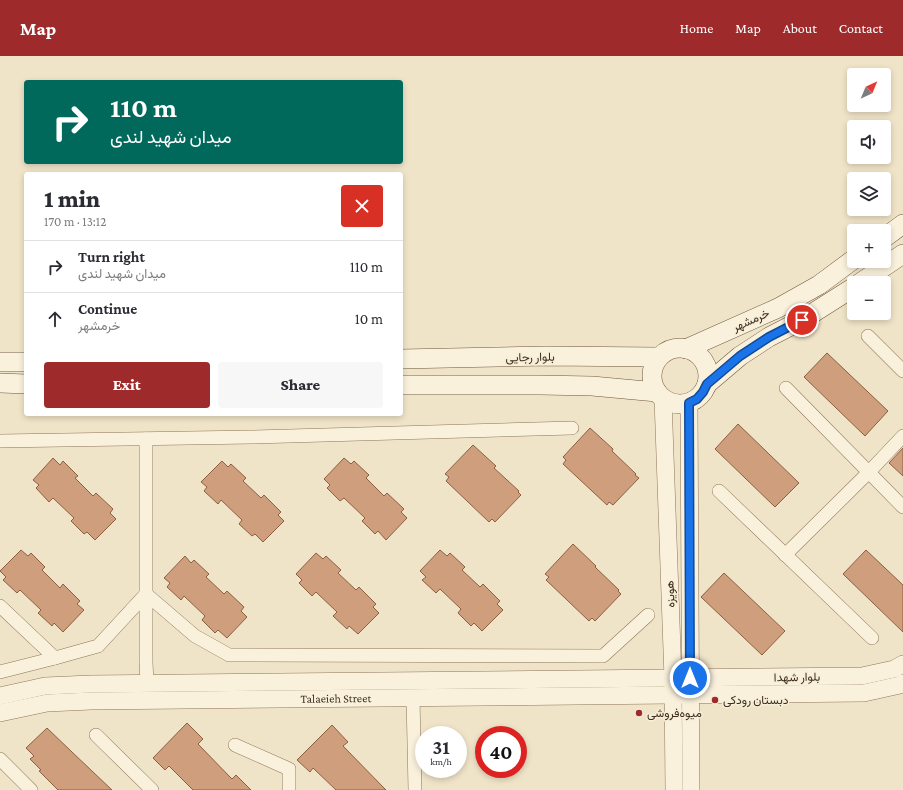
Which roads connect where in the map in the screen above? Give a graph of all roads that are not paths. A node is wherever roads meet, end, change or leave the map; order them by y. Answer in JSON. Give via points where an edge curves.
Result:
{"nodes":[{"id":1,"x":903,"y":224,"type":"edge"},
{"id":2,"x":891,"y":233,"type":"edge"},
{"id":3,"x":903,"y":254,"type":"edge"},
{"id":4,"x":847,"y":264,"type":"edge"},
{"id":5,"x":870,"y":276,"type":"edge"},
{"id":6,"x":847,"y":291,"type":"edge"},
{"id":7,"x":868,"y":336,"type":"dead end"},
{"id":8,"x":686,"y":349,"type":"junction"},
{"id":9,"x":659,"y":357,"type":"junction"},
{"id":10,"x":403,"y":359,"type":"edge"},
{"id":11,"x":0,"y":362,"type":"edge"},
{"id":12,"x":24,"y":362,"type":"edge"},
{"id":13,"x":903,"y":371,"type":"edge"},
{"id":14,"x":0,"y":383,"type":"edge"},
{"id":15,"x":24,"y":384,"type":"edge"},
{"id":16,"x":707,"y":384,"type":"junction"},
{"id":17,"x":403,"y":385,"type":"edge"},
{"id":18,"x":786,"y":388,"type":"dead end"},
{"id":19,"x":660,"y":396,"type":"junction"},
{"id":20,"x":689,"y":403,"type":"junction"},
{"id":21,"x":572,"y":428,"type":"dead end"},
{"id":22,"x":903,"y":436,"type":"edge"},
{"id":23,"x":146,"y":439,"type":"junction"},
{"id":24,"x":0,"y":441,"type":"edge"},
{"id":25,"x":869,"y":472,"type":"junction"},
{"id":26,"x":719,"y":491,"type":"dead end"},
{"id":27,"x":903,"y":507,"type":"edge"},
{"id":28,"x":785,"y":555,"type":"junction"},
{"id":29,"x":146,"y":594,"type":"junction"},
{"id":30,"x":0,"y":606,"type":"edge"},
{"id":31,"x":648,"y":615,"type":"dead end"},
{"id":32,"x":872,"y":638,"type":"dead end"},
{"id":33,"x":55,"y":658,"type":"junction"},
{"id":34,"x":898,"y":667,"type":"edge"},
{"id":35,"x":0,"y":672,"type":"edge"},
{"id":36,"x":673,"y":678,"type":"junction"},
{"id":37,"x":690,"y":678,"type":"junction"},
{"id":38,"x":649,"y":679,"type":"junction"},
{"id":39,"x":411,"y":680,"type":"junction"},
{"id":40,"x":147,"y":683,"type":"junction"},
{"id":41,"x":710,"y":686,"type":"junction"},
{"id":42,"x":902,"y":687,"type":"edge"},
{"id":43,"x":646,"y":695,"type":"junction"},
{"id":44,"x":673,"y":695,"type":"junction"},
{"id":45,"x":690,"y":695,"type":"junction"},
{"id":46,"x":0,"y":696,"type":"edge"},
{"id":47,"x":413,"y":698,"type":"junction"},
{"id":48,"x":147,"y":700,"type":"junction"},
{"id":49,"x":0,"y":713,"type":"edge"},
{"id":50,"x":96,"y":735,"type":"dead end"},
{"id":51,"x":235,"y":745,"type":"dead end"},
{"id":52,"x":0,"y":759,"type":"edge"},
{"id":53,"x":31,"y":790,"type":"edge"},
{"id":54,"x":152,"y":790,"type":"edge"},
{"id":55,"x":289,"y":790,"type":"edge"},
{"id":56,"x":415,"y":790,"type":"edge"},
{"id":57,"x":674,"y":790,"type":"edge"},
{"id":58,"x":691,"y":790,"type":"edge"}],
"edges":[{"from":1,"to":2,"type":"main road"},
{"from":3,"to":5,"type":"main road"},
{"from":4,"to":8,"type":"main road","name":"خرمشهر","via":[[819,285],[778,308]]},
{"from":6,"to":16,"type":"main road","name":"خرمشهر","via":[[740,356]]},
{"from":7,"to":13,"type":"street"},
{"from":8,"to":9,"type":"main road","via":[[676,348]]},
{"from":8,"to":16,"type":"main road","via":[[702,358],[708,375]]},
{"from":9,"to":10,"type":"main road","name":"بلوار رجایی"},
{"from":9,"to":19,"type":"main road","via":[[652,374],[653,384]]},
{"from":11,"to":12,"type":"main road"},
{"from":14,"to":15,"type":"main road"},
{"from":16,"to":20,"type":"main road","via":[[697,399]]},
{"from":17,"to":19,"type":"main road","via":[[592,386]]},
{"from":18,"to":25,"type":"street"},
{"from":19,"to":20,"type":"main road","via":[[671,403]]},
{"from":19,"to":36,"type":"street","name":"هویزه"},
{"from":20,"to":37,"type":"street","name":"هویزه"},
{"from":21,"to":23,"type":"street"},
{"from":22,"to":25,"type":"street"},
{"from":23,"to":24,"type":"street"},
{"from":23,"to":29,"type":"street"},
{"from":25,"to":27,"type":"street"},
{"from":25,"to":28,"type":"street"},
{"from":26,"to":28,"type":"street"},
{"from":28,"to":32,"type":"street"},
{"from":29,"to":31,"type":"street","via":[[194,636],[229,655],[603,656]]},
{"from":29,"to":33,"type":"street","via":[[98,646]]},
{"from":29,"to":40,"type":"street"},
{"from":30,"to":33,"type":"street"},
{"from":33,"to":35,"type":"street"},
{"from":34,"to":41,"type":"street","name":"بلوار شهدا","via":[[862,676]]},
{"from":34,"to":42,"type":"street"},
{"from":36,"to":37,"type":"street","name":"بلوار شهدا"},
{"from":36,"to":38,"type":"street","name":"Talaeieh Street"},
{"from":36,"to":44,"type":"street","name":"هویزه"},
{"from":37,"to":41,"type":"street","name":"بلوار شهدا"},
{"from":37,"to":45,"type":"street","name":"هویزه"},
{"from":38,"to":39,"type":"street","name":"Talaeieh Street"},
{"from":38,"to":43,"type":"street","via":[[653,681],[655,690]]},
{"from":39,"to":40,"type":"street","name":"Talaeieh Street"},
{"from":39,"to":47,"type":"street"},
{"from":40,"to":46,"type":"street","name":"Talaeieh Street","via":[[45,686]]},
{"from":40,"to":48,"type":"street"},
{"from":41,"to":42,"type":"street","name":"بلوار شهدا","via":[[864,693]]},
{"from":41,"to":45,"type":"street","name":"بلوار شهدا"},
{"from":43,"to":44,"type":"street","name":"Talaeieh Street"},
{"from":43,"to":47,"type":"street","name":"Talaeieh Street"},
{"from":44,"to":45,"type":"street","name":"بلوار شهدا"},
{"from":44,"to":57,"type":"street","name":"هویزه"},
{"from":45,"to":58,"type":"street","name":"هویزه"},
{"from":47,"to":48,"type":"street","name":"Talaeieh Street"},
{"from":47,"to":56,"type":"street"},
{"from":48,"to":49,"type":"street","name":"Talaeieh Street","via":[[48,703]]},
{"from":50,"to":54,"type":"street"},
{"from":51,"to":55,"type":"street","via":[[289,769]]},
{"from":52,"to":53,"type":"street"}]}
